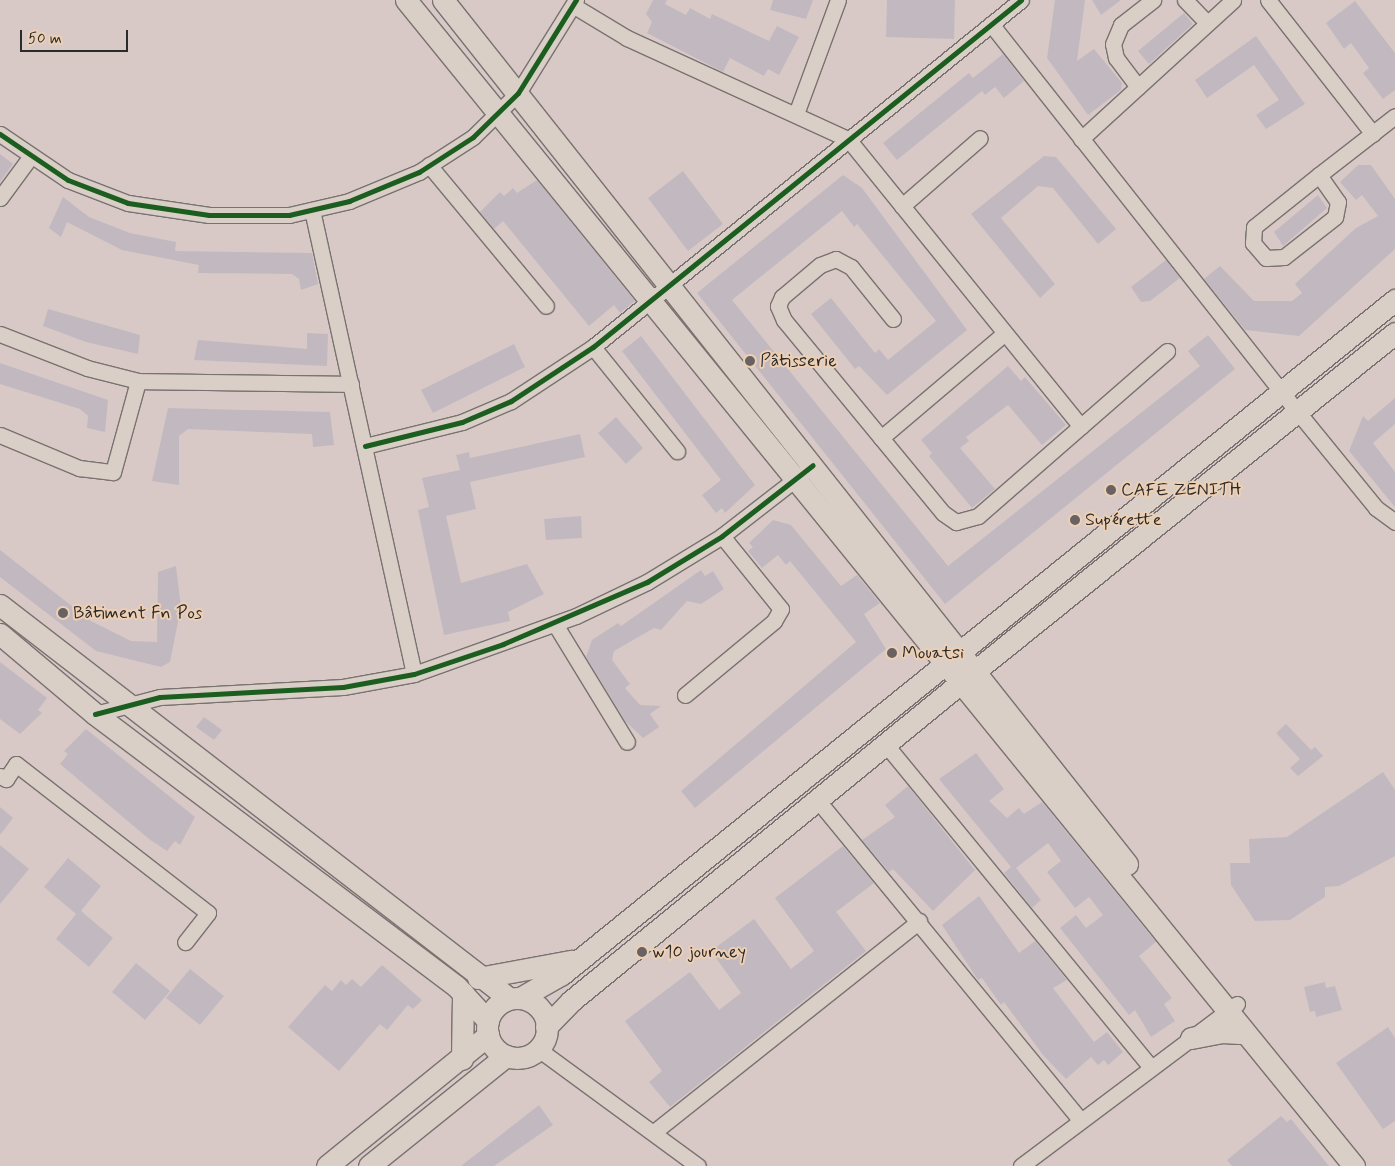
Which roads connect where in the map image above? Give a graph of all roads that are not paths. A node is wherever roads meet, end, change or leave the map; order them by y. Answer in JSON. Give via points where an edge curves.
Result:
{"nodes":[{"id":1,"x":406,"y":0,"type":"edge"},
{"id":2,"x":443,"y":0,"type":"edge"},
{"id":3,"x":838,"y":0,"type":"edge"},
{"id":4,"x":1000,"y":0,"type":"edge"},
{"id":5,"x":1021,"y":0,"type":"edge"},
{"id":6,"x":1153,"y":0,"type":"edge"},
{"id":7,"x":1185,"y":0,"type":"edge"},
{"id":8,"x":1233,"y":0,"type":"edge"},
{"id":9,"x":1274,"y":2,"type":"edge"},
{"id":10,"x":575,"y":3,"type":"edge"},
{"id":11,"x":996,"y":20,"type":"junction"},
{"id":12,"x":1207,"y":23,"type":"junction"},
{"id":13,"x":1138,"y":87,"type":"junction"},
{"id":14,"x":518,"y":93,"type":"junction"},
{"id":15,"x":498,"y":114,"type":"junction"},
{"id":16,"x":796,"y":114,"type":"junction"},
{"id":17,"x":1395,"y":116,"type":"edge"},
{"id":18,"x":0,"y":134,"type":"edge"},
{"id":19,"x":1373,"y":134,"type":"junction"},
{"id":20,"x":980,"y":138,"type":"dead end"},
{"id":21,"x":848,"y":139,"type":"junction"},
{"id":22,"x":1081,"y":139,"type":"junction"},
{"id":23,"x":30,"y":156,"type":"junction"},
{"id":24,"x":429,"y":165,"type":"junction"},
{"id":25,"x":1319,"y":176,"type":"junction"},
{"id":26,"x":0,"y":198,"type":"edge"},
{"id":27,"x":902,"y":206,"type":"junction"},
{"id":28,"x":312,"y":210,"type":"junction"},
{"id":29,"x":668,"y":287,"type":"junction"},
{"id":30,"x":1395,"y":300,"type":"edge"},
{"id":31,"x":650,"y":302,"type":"junction"},
{"id":32,"x":546,"y":306,"type":"dead end"},
{"id":33,"x":892,"y":319,"type":"dead end"},
{"id":34,"x":1004,"y":332,"type":"junction"},
{"id":35,"x":1395,"y":333,"type":"edge"},
{"id":36,"x":0,"y":334,"type":"edge"},
{"id":37,"x":593,"y":347,"type":"junction"},
{"id":38,"x":1167,"y":351,"type":"dead end"},
{"id":39,"x":138,"y":381,"type":"junction"},
{"id":40,"x":351,"y":384,"type":"junction"},
{"id":41,"x":1282,"y":392,"type":"junction"},
{"id":42,"x":1297,"y":411,"type":"junction"},
{"id":43,"x":1081,"y":427,"type":"junction"},
{"id":44,"x":0,"y":435,"type":"edge"},
{"id":45,"x":881,"y":438,"type":"junction"},
{"id":46,"x":365,"y":446,"type":"junction"},
{"id":47,"x":677,"y":451,"type":"dead end"},
{"id":48,"x":813,"y":465,"type":"junction"},
{"id":49,"x":794,"y":481,"type":"junction"},
{"id":50,"x":1395,"y":522,"type":"edge"},
{"id":51,"x":722,"y":536,"type":"junction"},
{"id":52,"x":0,"y":605,"type":"edge"},
{"id":53,"x":555,"y":624,"type":"junction"},
{"id":54,"x":0,"y":634,"type":"edge"},
{"id":55,"x":960,"y":669,"type":"junction"},
{"id":56,"x":414,"y":674,"type":"junction"},
{"id":57,"x":685,"y":694,"type":"dead end"},
{"id":58,"x":124,"y":703,"type":"junction"},
{"id":59,"x":96,"y":714,"type":"junction"},
{"id":60,"x":626,"y":742,"type":"dead end"},
{"id":61,"x":887,"y":746,"type":"junction"},
{"id":62,"x":0,"y":776,"type":"edge"},
{"id":63,"x":819,"y":802,"type":"junction"},
{"id":64,"x":918,"y":922,"type":"junction"},
{"id":65,"x":185,"y":942,"type":"dead end"},
{"id":66,"x":581,"y":958,"type":"junction"},
{"id":67,"x":478,"y":978,"type":"junction"},
{"id":68,"x":463,"y":993,"type":"junction"},
{"id":69,"x":515,"y":999,"type":"junction"},
{"id":70,"x":1232,"y":1008,"type":"junction"},
{"id":71,"x":546,"y":1027,"type":"junction"},
{"id":72,"x":488,"y":1028,"type":"junction"},
{"id":73,"x":1244,"y":1034,"type":"junction"},
{"id":74,"x":1191,"y":1038,"type":"junction"},
{"id":75,"x":538,"y":1049,"type":"junction"},
{"id":76,"x":506,"y":1056,"type":"junction"},
{"id":77,"x":462,"y":1059,"type":"junction"},
{"id":78,"x":1151,"y":1067,"type":"junction"},
{"id":79,"x":1079,"y":1118,"type":"junction"},
{"id":80,"x":654,"y":1132,"type":"junction"},
{"id":81,"x":326,"y":1166,"type":"edge"},
{"id":82,"x":369,"y":1166,"type":"edge"},
{"id":83,"x":698,"y":1166,"type":"edge"},
{"id":84,"x":1021,"y":1166,"type":"edge"},
{"id":85,"x":1354,"y":1166,"type":"edge"},
{"id":86,"x":1370,"y":1166,"type":"edge"}],
"edges":[{"from":1,"to":15,"type":"main road"},
{"from":2,"to":14,"type":"main road"},
{"from":3,"to":16,"type":"street"},
{"from":4,"to":11,"type":"street"},
{"from":5,"to":11,"type":"street"},
{"from":6,"to":13,"type":"street","via":[[1122,24],[1113,44],[1116,58]]},
{"from":7,"to":12,"type":"street"},
{"from":8,"to":12,"type":"street"},
{"from":9,"to":19,"type":"street"},
{"from":10,"to":14,"type":"street"},
{"from":10,"to":16,"type":"street","via":[[628,38]]},
{"from":11,"to":21,"type":"street"},
{"from":11,"to":22,"type":"street"},
{"from":12,"to":13,"type":"street"},
{"from":13,"to":22,"type":"street"},
{"from":14,"to":15,"type":"street"},
{"from":14,"to":29,"type":"main road"},
{"from":15,"to":24,"type":"street"},
{"from":15,"to":31,"type":"main road"},
{"from":16,"to":21,"type":"street"},
{"from":17,"to":19,"type":"street"},
{"from":18,"to":23,"type":"street"},
{"from":19,"to":25,"type":"street"},
{"from":20,"to":27,"type":"street"},
{"from":21,"to":27,"type":"street"},
{"from":21,"to":29,"type":"street"},
{"from":22,"to":41,"type":"street"},
{"from":23,"to":26,"type":"street"},
{"from":23,"to":28,"type":"street","via":[[68,180],[128,203],[210,215],[289,215]]},
{"from":24,"to":28,"type":"street","via":[[349,202]]},
{"from":24,"to":32,"type":"street"},
{"from":25,"to":25,"type":"street","via":[[1254,227],[1253,243],[1266,258],[1284,257],[1335,217],[1338,202]]},
{"from":27,"to":34,"type":"street"},
{"from":28,"to":40,"type":"street"},
{"from":29,"to":31,"type":"street"},
{"from":29,"to":48,"type":"main road"},
{"from":30,"to":41,"type":"main road"},
{"from":31,"to":37,"type":"street"},
{"from":31,"to":49,"type":"main road"},
{"from":33,"to":45,"type":"street","via":[[851,267],[836,259],[820,265],[782,297],[778,306],[784,320]]},
{"from":34,"to":43,"type":"street"},
{"from":34,"to":45,"type":"street"},
{"from":35,"to":42,"type":"main road"},
{"from":36,"to":39,"type":"street","via":[[86,368]]},
{"from":37,"to":46,"type":"street","via":[[511,401],[462,422]]},
{"from":37,"to":47,"type":"street"},
{"from":38,"to":43,"type":"street"},
{"from":39,"to":40,"type":"street"},
{"from":39,"to":44,"type":"street","via":[[113,472],[79,468]]},
{"from":40,"to":46,"type":"street"},
{"from":41,"to":42,"type":"street"},
{"from":41,"to":55,"type":"main road"},
{"from":42,"to":50,"type":"street","via":[[1376,508]]},
{"from":42,"to":55,"type":"main road"},
{"from":43,"to":45,"type":"street","via":[[978,516],[964,523],[949,519]]},
{"from":46,"to":56,"type":"street"},
{"from":48,"to":49,"type":"street"},
{"from":48,"to":55,"type":"main road"},
{"from":49,"to":51,"type":"street"},
{"from":49,"to":55,"type":"main road"},
{"from":51,"to":53,"type":"street","via":[[646,582]]},
{"from":51,"to":57,"type":"street","via":[[781,610],[774,621]]},
{"from":52,"to":58,"type":"main road"},
{"from":53,"to":56,"type":"street"},
{"from":53,"to":60,"type":"street"},
{"from":54,"to":59,"type":"main road"},
{"from":55,"to":61,"type":"main road"},
{"from":55,"to":66,"type":"main road"},
{"from":55,"to":70,"type":"main road"},
{"from":56,"to":58,"type":"street","via":[[343,687],[189,694]]},
{"from":58,"to":59,"type":"street"},
{"from":58,"to":67,"type":"main road"},
{"from":59,"to":68,"type":"main road"},
{"from":61,"to":63,"type":"main road"},
{"from":61,"to":78,"type":"street"},
{"from":62,"to":65,"type":"street","via":[[6,779],[16,764],[208,913]]},
{"from":63,"to":64,"type":"street"},
{"from":63,"to":71,"type":"main road","via":[[571,1001]]},
{"from":64,"to":79,"type":"street"},
{"from":64,"to":80,"type":"street"},
{"from":66,"to":67,"type":"main road"},
{"from":66,"to":69,"type":"main road"},
{"from":67,"to":69,"type":"main road"},
{"from":68,"to":72,"type":"main road"},
{"from":68,"to":77,"type":"main road"},
{"from":69,"to":71,"type":"main road","via":[[535,1005]]},
{"from":69,"to":72,"type":"main road","via":[[496,1007]]},
{"from":70,"to":73,"type":"main road"},
{"from":70,"to":74,"type":"street"},
{"from":70,"to":86,"type":"main road"},
{"from":71,"to":75,"type":"main road"},
{"from":72,"to":76,"type":"main road"},
{"from":72,"to":77,"type":"main road"},
{"from":73,"to":74,"type":"main road","via":[[1222,1032]]},
{"from":73,"to":85,"type":"main road"},
{"from":74,"to":78,"type":"street"},
{"from":75,"to":76,"type":"main road","via":[[523,1057]]},
{"from":75,"to":80,"type":"street"},
{"from":76,"to":82,"type":"main road"},
{"from":77,"to":81,"type":"main road"},
{"from":78,"to":79,"type":"street"},
{"from":79,"to":84,"type":"street"},
{"from":80,"to":83,"type":"street"}]}
